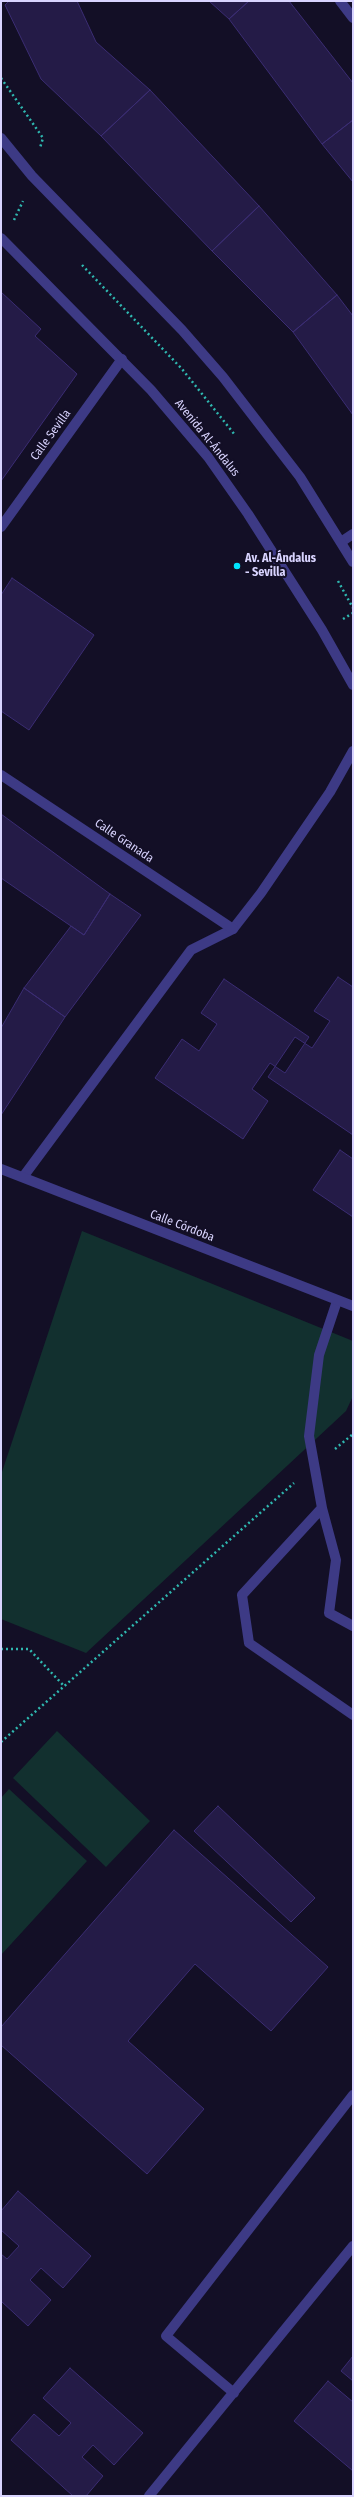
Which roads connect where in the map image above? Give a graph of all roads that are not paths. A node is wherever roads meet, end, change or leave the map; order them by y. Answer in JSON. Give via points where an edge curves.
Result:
{"nodes":[{"id":1,"x":340,"y":1,"type":"edge"},
{"id":2,"x":353,"y":18,"type":"edge"},
{"id":3,"x":1,"y":138,"type":"edge"},
{"id":4,"x":1,"y":238,"type":"edge"},
{"id":5,"x":122,"y":359,"type":"junction"},
{"id":6,"x":1,"y":527,"type":"edge"},
{"id":7,"x":353,"y":534,"type":"edge"},
{"id":8,"x":341,"y":542,"type":"junction"},
{"id":9,"x":353,"y":562,"type":"edge"},
{"id":10,"x":353,"y":685,"type":"edge"},
{"id":11,"x":353,"y":751,"type":"edge"},
{"id":12,"x":1,"y":775,"type":"edge"},
{"id":13,"x":233,"y":929,"type":"junction"},
{"id":14,"x":1,"y":1169,"type":"edge"},
{"id":15,"x":23,"y":1177,"type":"junction"},
{"id":16,"x":337,"y":1301,"type":"junction"},
{"id":17,"x":353,"y":1306,"type":"edge"},
{"id":18,"x":322,"y":1508,"type":"junction"},
{"id":19,"x":353,"y":1626,"type":"edge"},
{"id":20,"x":353,"y":1715,"type":"edge"},
{"id":21,"x":353,"y":2095,"type":"edge"},
{"id":22,"x":349,"y":2107,"type":"edge"},
{"id":23,"x":353,"y":2246,"type":"edge"},
{"id":24,"x":234,"y":2393,"type":"junction"},
{"id":25,"x":149,"y":2496,"type":"edge"}],
"edges":[{"from":1,"to":2,"type":"street"},
{"from":3,"to":8,"type":"street","via":[[32,176],[182,330],[223,377],[300,477]]},
{"from":4,"to":5,"type":"street","name":"Avenida Al-Ándalus"},
{"from":5,"to":6,"type":"street","name":"Calle Sevilla"},
{"from":5,"to":10,"type":"street","name":"Avenida Al-Ándalus","via":[[208,457],[244,507],[322,630]]},
{"from":7,"to":8,"type":"street"},
{"from":8,"to":9,"type":"street"},
{"from":11,"to":13,"type":"street","via":[[322,804]]},
{"from":12,"to":13,"type":"street","name":"Calle Granada"},
{"from":13,"to":15,"type":"street","via":[[192,950]]},
{"from":14,"to":15,"type":"street","name":"Calle Córdoba"},
{"from":15,"to":16,"type":"street","name":"Calle Córdoba"},
{"from":16,"to":17,"type":"street","name":"Calle Córdoba"},
{"from":16,"to":18,"type":"street","via":[[319,1355],[309,1436]]},
{"from":18,"to":19,"type":"street","via":[[336,1560],[329,1613]]},
{"from":18,"to":20,"type":"street","via":[[242,1595],[249,1643]]},
{"from":21,"to":22,"type":"street"},
{"from":22,"to":24,"type":"street","via":[[166,2336]]},
{"from":23,"to":24,"type":"street"},
{"from":24,"to":25,"type":"street"}]}
